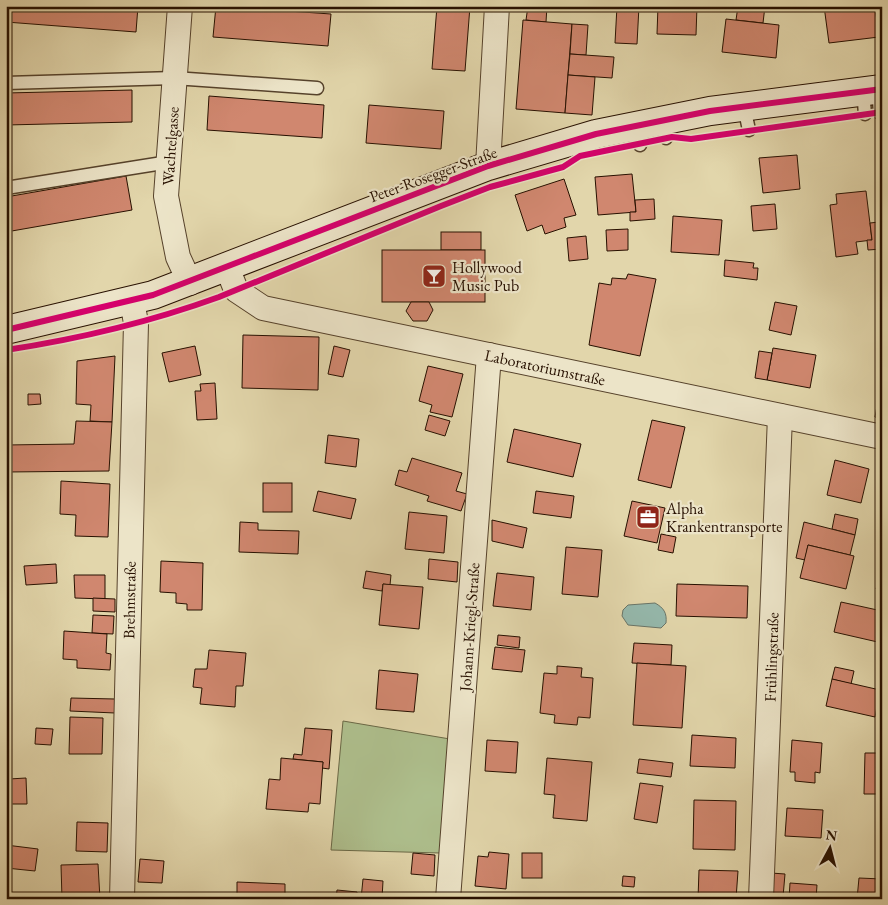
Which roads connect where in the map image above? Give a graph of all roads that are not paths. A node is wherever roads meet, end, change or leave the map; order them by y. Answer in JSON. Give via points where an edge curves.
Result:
{"nodes":[{"id":1,"x":180,"y":6,"type":"edge"},
{"id":2,"x":497,"y":6,"type":"edge"},
{"id":3,"x":174,"y":78,"type":"junction"},
{"id":4,"x":6,"y":83,"type":"edge"},
{"id":5,"x":317,"y":88,"type":"dead end"},
{"id":6,"x":874,"y":99,"type":"edge"},
{"id":7,"x":169,"y":162,"type":"junction"},
{"id":8,"x":488,"y":166,"type":"junction"},
{"id":9,"x":6,"y":188,"type":"edge"},
{"id":10,"x":226,"y":267,"type":"junction"},
{"id":11,"x":190,"y":282,"type":"junction"},
{"id":12,"x":132,"y":301,"type":"junction"},
{"id":13,"x":6,"y":330,"type":"edge"},
{"id":14,"x":490,"y":356,"type":"junction"},
{"id":15,"x":780,"y":416,"type":"junction"},
{"id":16,"x":882,"y":437,"type":"edge"},
{"id":17,"x":122,"y":899,"type":"edge"},
{"id":18,"x":448,"y":899,"type":"edge"},
{"id":19,"x":761,"y":899,"type":"edge"}],
"edges":[{"from":1,"to":3,"type":"street","name":"Wachtelgasse"},
{"from":2,"to":8,"type":"street"},
{"from":3,"to":4,"type":"lane"},
{"from":3,"to":5,"type":"lane"},
{"from":3,"to":7,"type":"street","name":"Wachtelgasse"},
{"from":6,"to":8,"type":"main road","name":"Peter-Rosegger-Straße","via":[[638,135],[596,134]]},
{"from":7,"to":9,"type":"lane"},
{"from":7,"to":11,"type":"street","name":"Wachtelgasse","via":[[166,196],[178,257]]},
{"from":8,"to":10,"type":"main road","name":"Peter-Rosegger-Straße"},
{"from":10,"to":11,"type":"main road","name":"Peter-Rosegger-Straße"},
{"from":10,"to":14,"type":"street","name":"Laboratoriumstraße","via":[[236,290],[263,308]]},
{"from":11,"to":12,"type":"main road","name":"Peter-Rosegger-Straße"},
{"from":12,"to":13,"type":"main road","name":"Peter-Rosegger-Straße"},
{"from":12,"to":17,"type":"street","name":"Brehmstraße","via":[[136,323]]},
{"from":14,"to":15,"type":"street","name":"Laboratoriumstraße"},
{"from":14,"to":18,"type":"street","name":"Johann-Kriegl-Straße"},
{"from":15,"to":16,"type":"street","name":"Laboratoriumstraße"},
{"from":15,"to":19,"type":"street","name":"Frühlingstraße"}]}
